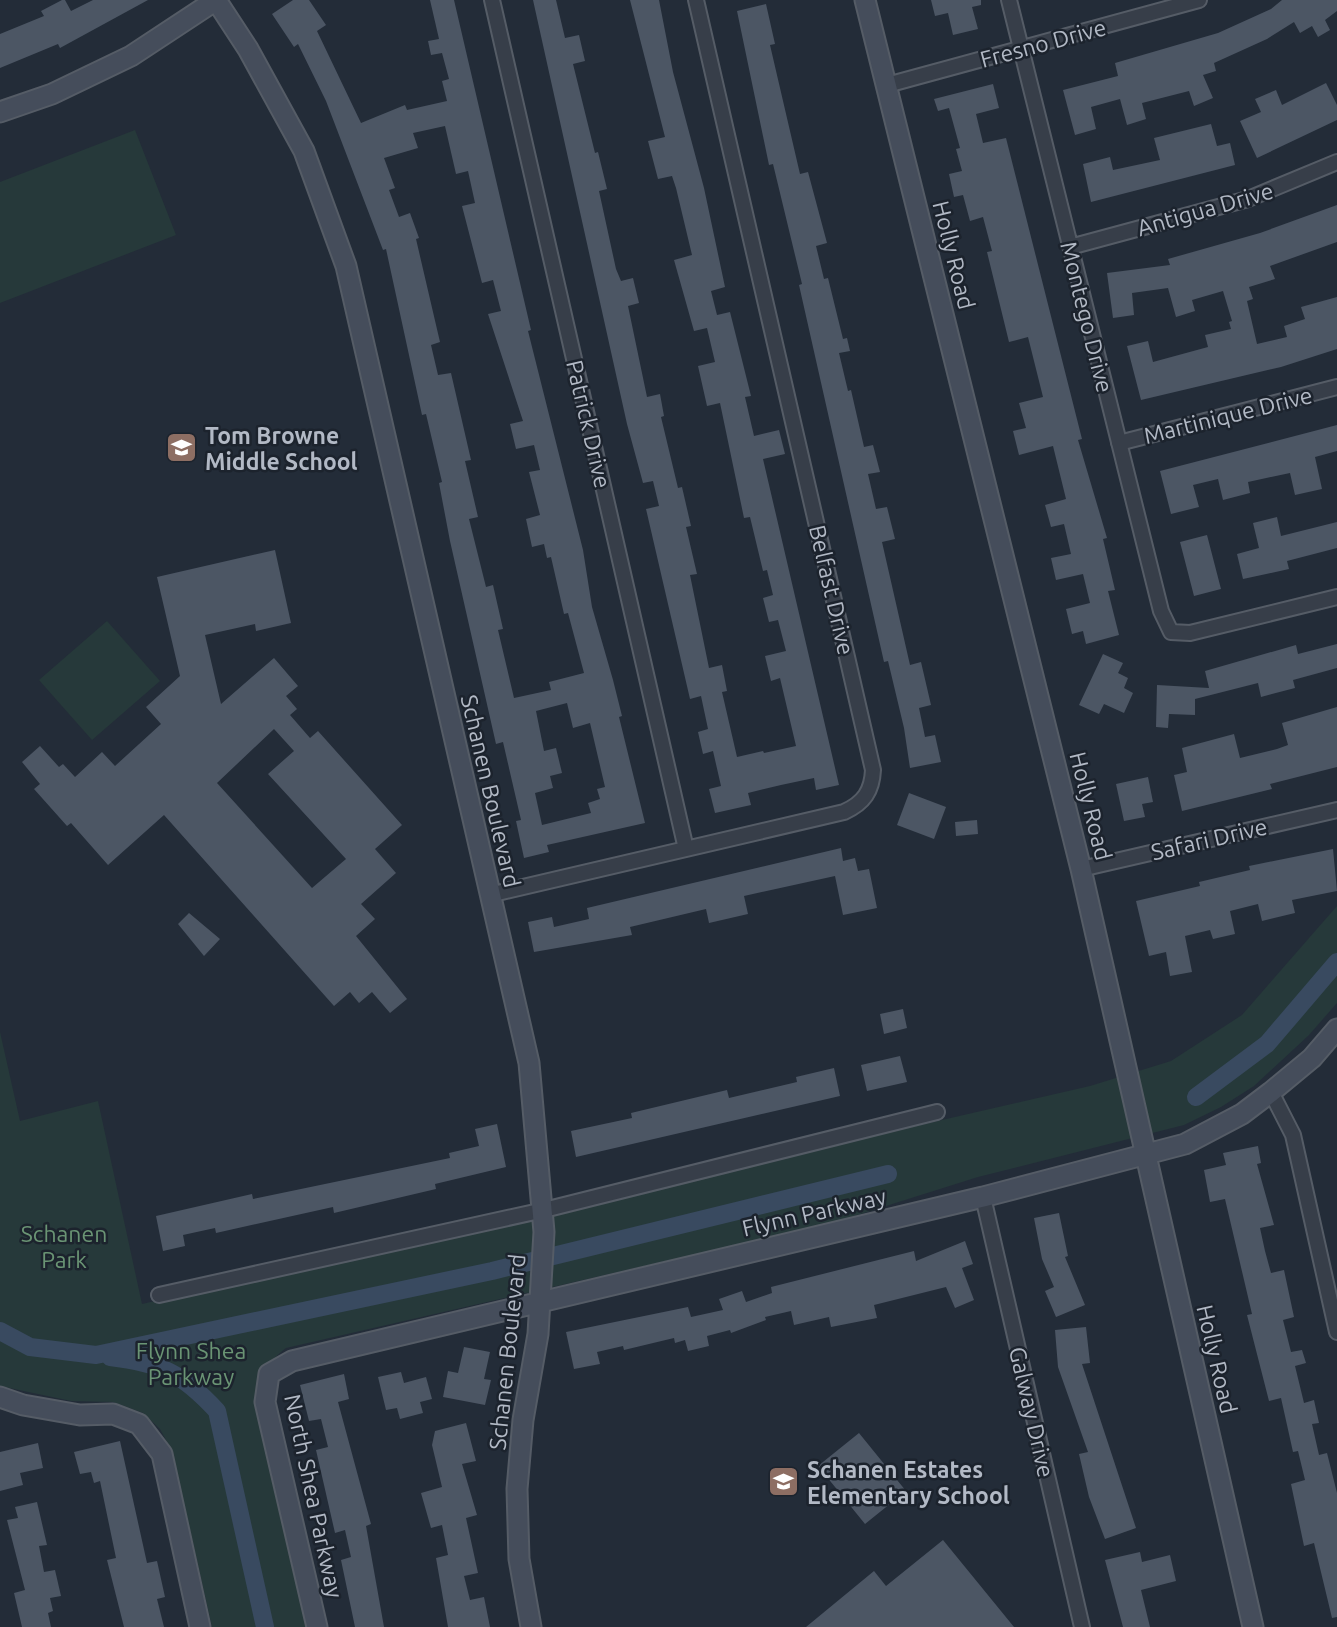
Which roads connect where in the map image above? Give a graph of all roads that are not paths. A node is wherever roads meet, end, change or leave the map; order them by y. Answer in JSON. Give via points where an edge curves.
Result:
{"nodes":[{"id":1,"x":216,"y":0,"type":"edge"},
{"id":2,"x":492,"y":0,"type":"edge"},
{"id":3,"x":696,"y":0,"type":"edge"},
{"id":4,"x":864,"y":0,"type":"edge"},
{"id":5,"x":1009,"y":0,"type":"edge"},
{"id":6,"x":1199,"y":0,"type":"edge"},
{"id":7,"x":1021,"y":49,"type":"junction"},
{"id":8,"x":887,"y":85,"type":"junction"},
{"id":9,"x":0,"y":112,"type":"edge"},
{"id":10,"x":1337,"y":162,"type":"edge"},
{"id":11,"x":1070,"y":247,"type":"junction"},
{"id":12,"x":1337,"y":387,"type":"edge"},
{"id":13,"x":1119,"y":443,"type":"junction"},
{"id":14,"x":1337,"y":597,"type":"edge"},
{"id":15,"x":1337,"y":810,"type":"edge"},
{"id":16,"x":686,"y":849,"type":"junction"},
{"id":17,"x":1081,"y":869,"type":"junction"},
{"id":18,"x":489,"y":895,"type":"junction"},
{"id":19,"x":1337,"y":1029,"type":"edge"},
{"id":20,"x":1271,"y":1093,"type":"junction"},
{"id":21,"x":937,"y":1112,"type":"dead end"},
{"id":22,"x":1145,"y":1156,"type":"junction"},
{"id":23,"x":983,"y":1197,"type":"junction"},
{"id":24,"x":544,"y":1210,"type":"junction"},
{"id":25,"x":159,"y":1295,"type":"dead end"},
{"id":26,"x":540,"y":1301,"type":"junction"},
{"id":27,"x":1337,"y":1332,"type":"edge"},
{"id":28,"x":269,"y":1374,"type":"joint"},
{"id":29,"x":0,"y":1396,"type":"edge"},
{"id":30,"x":200,"y":1627,"type":"edge"},
{"id":31,"x":317,"y":1627,"type":"edge"},
{"id":32,"x":531,"y":1627,"type":"edge"},
{"id":33,"x":1082,"y":1627,"type":"edge"},
{"id":34,"x":1253,"y":1627,"type":"edge"}],
"edges":[{"from":1,"to":9,"type":"street","via":[[131,56],[52,94]]},
{"from":1,"to":18,"type":"street","name":"Schanen Boulevard","via":[[304,151],[346,266]]},
{"from":2,"to":16,"type":"street","name":"Patrick Drive"},
{"from":3,"to":16,"type":"street","name":"Belfast Drive","via":[[873,783],[866,797],[844,812]]},
{"from":4,"to":8,"type":"street","name":"Holly Road"},
{"from":5,"to":7,"type":"street","name":"Montego Drive"},
{"from":6,"to":7,"type":"street","name":"Fresno Drive"},
{"from":7,"to":8,"type":"street","name":"Fresno Drive"},
{"from":7,"to":11,"type":"street","name":"Montego Drive"},
{"from":8,"to":17,"type":"street","name":"Holly Road"},
{"from":10,"to":11,"type":"street","name":"Antigua Drive","via":[[1248,199]]},
{"from":11,"to":13,"type":"street","name":"Montego Drive"},
{"from":12,"to":13,"type":"street","name":"Martinique Drive"},
{"from":13,"to":14,"type":"street","name":"Montego Drive","via":[[1161,611],[1171,632],[1190,633]]},
{"from":15,"to":17,"type":"street","name":"Safari Drive"},
{"from":16,"to":18,"type":"street","name":"Belfast Drive"},
{"from":17,"to":22,"type":"street","name":"Holly Road"},
{"from":18,"to":24,"type":"street","name":"Schanen Boulevard","via":[[529,1063]]},
{"from":19,"to":20,"type":"street","name":"Flynn Parkway"},
{"from":20,"to":22,"type":"street","name":"Flynn Parkway","via":[[1212,1132]]},
{"from":20,"to":27,"type":"street","via":[[1293,1135]]},
{"from":21,"to":24,"type":"street"},
{"from":22,"to":23,"type":"street","name":"Flynn Parkway"},
{"from":22,"to":34,"type":"street","name":"Holly Road"},
{"from":23,"to":26,"type":"street","name":"Flynn Parkway"},
{"from":23,"to":33,"type":"street","name":"Galway Drive"},
{"from":24,"to":25,"type":"street"},
{"from":24,"to":26,"type":"street","name":"Schanen Boulevard"},
{"from":26,"to":28,"type":"street","name":"Flynn Parkway","via":[[292,1361]]},
{"from":26,"to":32,"type":"street","name":"Schanen Boulevard","via":[[517,1489],[519,1559]]},
{"from":28,"to":31,"type":"street","name":"North Shea Parkway","via":[[265,1402]]},
{"from":29,"to":30,"type":"street","via":[[80,1415],[113,1414],[139,1424],[162,1454]]}]}
